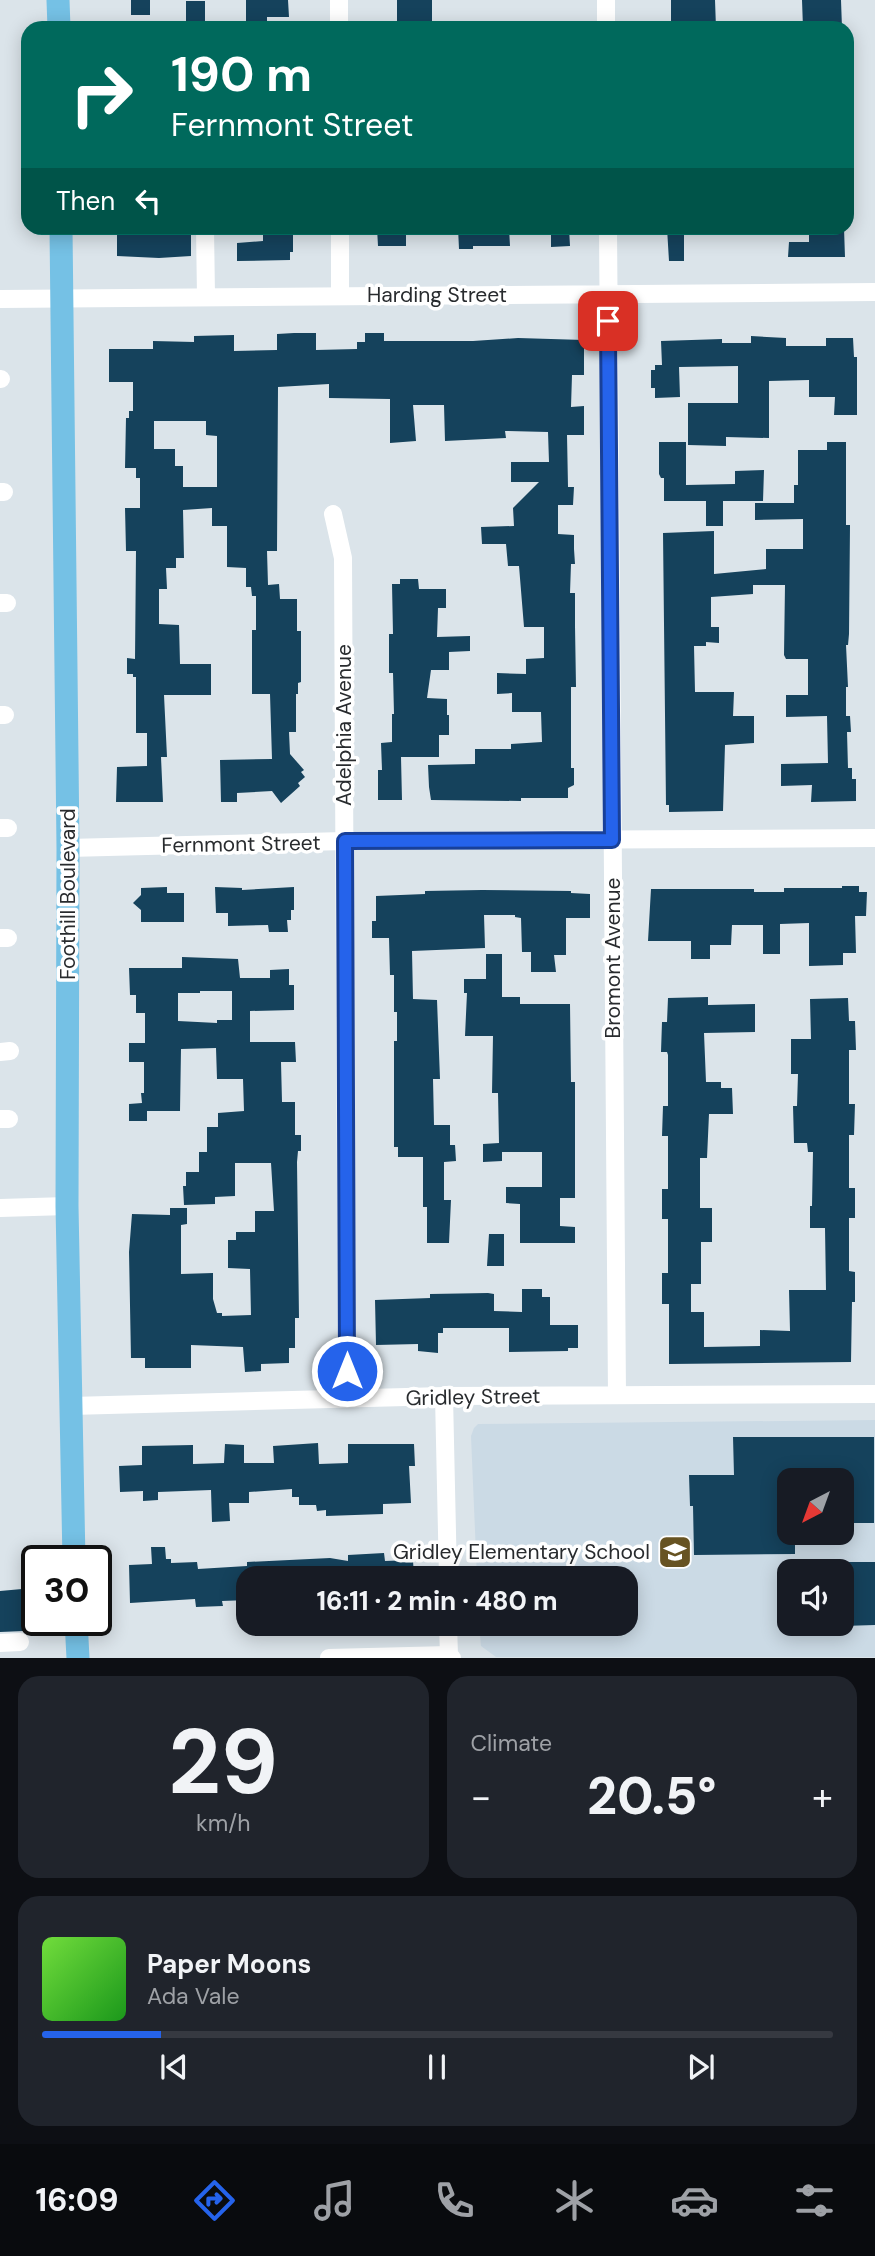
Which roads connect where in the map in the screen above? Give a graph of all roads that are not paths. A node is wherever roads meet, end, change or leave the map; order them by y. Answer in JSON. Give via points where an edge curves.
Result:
{"nodes":[{"id":1,"x":58,"y":0,"type":"edge"},
{"id":2,"x":338,"y":0,"type":"edge"},
{"id":3,"x":606,"y":0,"type":"edge"},
{"id":4,"x":59,"y":21,"type":"edge"},
{"id":5,"x":339,"y":21,"type":"edge"},
{"id":6,"x":606,"y":21,"type":"edge"},
{"id":7,"x":61,"y":235,"type":"edge"},
{"id":8,"x":205,"y":235,"type":"edge"},
{"id":9,"x":340,"y":235,"type":"edge"},
{"id":10,"x":608,"y":235,"type":"edge"},
{"id":11,"x":875,"y":292,"type":"edge"},
{"id":12,"x":608,"y":294,"type":"junction"},
{"id":13,"x":206,"y":296,"type":"junction"},
{"id":14,"x":341,"y":296,"type":"junction"},
{"id":15,"x":61,"y":298,"type":"junction"},
{"id":16,"x":0,"y":299,"type":"edge"},
{"id":17,"x":333,"y":514,"type":"dead end"},
{"id":18,"x":875,"y":838,"type":"edge"},
{"id":19,"x":612,"y":840,"type":"junction"},
{"id":20,"x":345,"y":841,"type":"junction"},
{"id":21,"x":68,"y":848,"type":"junction"},
{"id":22,"x":67,"y":1206,"type":"junction"},
{"id":23,"x":0,"y":1208,"type":"edge"},
{"id":24,"x":875,"y":1394,"type":"edge"},
{"id":25,"x":617,"y":1395,"type":"junction"},
{"id":26,"x":444,"y":1396,"type":"junction"},
{"id":27,"x":347,"y":1399,"type":"junction"},
{"id":28,"x":71,"y":1406,"type":"junction"},
{"id":29,"x":74,"y":1545,"type":"edge"},
{"id":30,"x":447,"y":1566,"type":"edge"},
{"id":31,"x":77,"y":1636,"type":"edge"},
{"id":32,"x":449,"y":1636,"type":"edge"},
{"id":33,"x":20,"y":1642,"type":"dead end"},
{"id":34,"x":0,"y":1643,"type":"edge"},
{"id":35,"x":451,"y":1656,"type":"edge"},
{"id":36,"x":78,"y":1657,"type":"edge"},
{"id":37,"x":329,"y":1657,"type":"edge"}],
"edges":[{"from":1,"to":4,"type":"main road"},
{"from":2,"to":5,"type":"street"},
{"from":3,"to":6,"type":"street"},
{"from":7,"to":15,"type":"main road","name":"Foothill Boulevard"},
{"from":8,"to":13,"type":"street"},
{"from":9,"to":14,"type":"street"},
{"from":10,"to":12,"type":"street","name":"Bromont Avenue"},
{"from":11,"to":12,"type":"street","name":"Harding Street"},
{"from":12,"to":14,"type":"street","name":"Harding Street"},
{"from":12,"to":19,"type":"street","name":"Bromont Avenue"},
{"from":13,"to":14,"type":"street","name":"Harding Street"},
{"from":13,"to":15,"type":"street","name":"Harding Street"},
{"from":15,"to":16,"type":"street","name":"Harding Street"},
{"from":15,"to":21,"type":"main road","name":"Foothill Boulevard"},
{"from":17,"to":20,"type":"street","name":"Adelphia Avenue","via":[[343,558]]},
{"from":18,"to":19,"type":"street","name":"Fernmont Street"},
{"from":19,"to":20,"type":"street","name":"Fernmont Street"},
{"from":19,"to":25,"type":"street","name":"Bromont Avenue"},
{"from":20,"to":21,"type":"street","name":"Fernmont Street"},
{"from":20,"to":27,"type":"street","name":"Adelphia Avenue"},
{"from":21,"to":22,"type":"main road","name":"Foothill Boulevard"},
{"from":22,"to":23,"type":"street"},
{"from":22,"to":28,"type":"main road","name":"Foothill Boulevard"},
{"from":24,"to":25,"type":"street","name":"Gridley Street"},
{"from":25,"to":26,"type":"street","name":"Gridley Street"},
{"from":26,"to":27,"type":"street","name":"Gridley Street"},
{"from":26,"to":30,"type":"street"},
{"from":27,"to":28,"type":"street","name":"Gridley Street"},
{"from":28,"to":29,"type":"main road","name":"Foothill Boulevard"},
{"from":31,"to":36,"type":"main road"},
{"from":32,"to":35,"type":"street"},
{"from":33,"to":34,"type":"street"},
{"from":35,"to":37,"type":"street"}]}
